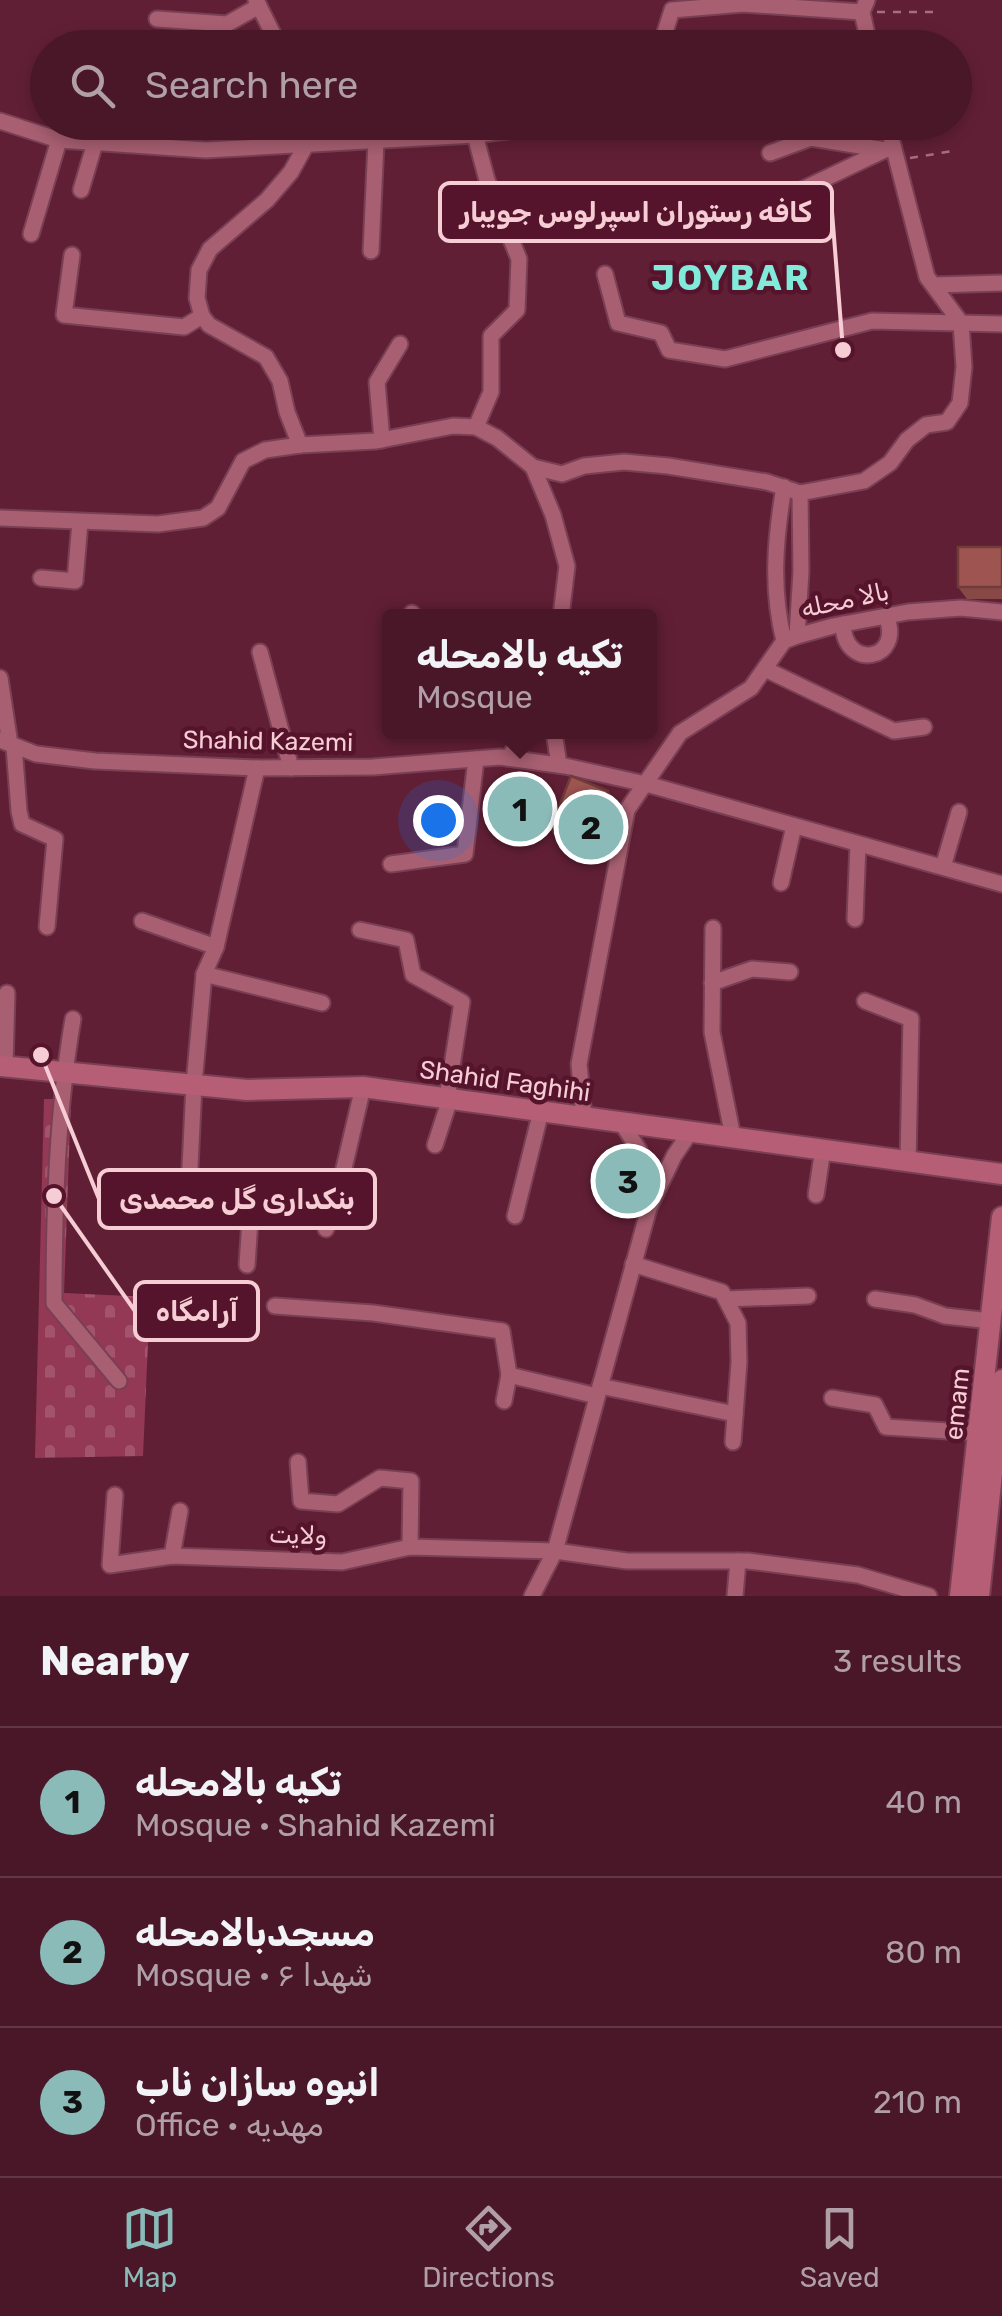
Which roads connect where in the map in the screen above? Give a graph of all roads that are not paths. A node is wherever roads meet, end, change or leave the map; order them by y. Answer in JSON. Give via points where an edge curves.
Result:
{"nodes":[{"id":1,"x":846,"y":0,"type":"edge"},
{"id":2,"x":743,"y":2,"type":"edge"},
{"id":3,"x":258,"y":3,"type":"edge"},
{"id":4,"x":865,"y":6,"type":"edge"},
{"id":5,"x":157,"y":19,"type":"dead end"},
{"id":6,"x":271,"y":30,"type":"edge"},
{"id":7,"x":666,"y":30,"type":"edge"},
{"id":8,"x":0,"y":121,"type":"edge"},
{"id":9,"x":30,"y":131,"type":"edge"},
{"id":10,"x":59,"y":140,"type":"joint"},
{"id":11,"x":306,"y":140,"type":"edge"},
{"id":12,"x":379,"y":140,"type":"edge"},
{"id":13,"x":476,"y":140,"type":"edge"},
{"id":14,"x":805,"y":140,"type":"edge"},
{"id":15,"x":823,"y":140,"type":"edge"},
{"id":16,"x":890,"y":140,"type":"edge"},
{"id":17,"x":376,"y":141,"type":"junction"},
{"id":18,"x":94,"y":143,"type":"junction"},
{"id":19,"x":306,"y":146,"type":"junction"},
{"id":20,"x":770,"y":152,"type":"dead end"},
{"id":21,"x":892,"y":152,"type":"junction"},
{"id":22,"x":81,"y":190,"type":"dead end"},
{"id":23,"x":749,"y":196,"type":"dead end"},
{"id":24,"x":31,"y":234,"type":"dead end"},
{"id":25,"x":371,"y":251,"type":"dead end"},
{"id":26,"x":72,"y":255,"type":"dead end"},
{"id":27,"x":605,"y":274,"type":"dead end"},
{"id":28,"x":1002,"y":283,"type":"edge"},
{"id":29,"x":934,"y":286,"type":"junction"},
{"id":30,"x":202,"y":316,"type":"junction"},
{"id":31,"x":961,"y":324,"type":"junction"},
{"id":32,"x":1002,"y":324,"type":"edge"},
{"id":33,"x":400,"y":344,"type":"dead end"},
{"id":34,"x":476,"y":427,"type":"junction"},
{"id":35,"x":382,"y":440,"type":"junction"},
{"id":36,"x":300,"y":444,"type":"junction"},
{"id":37,"x":533,"y":467,"type":"junction"},
{"id":38,"x":784,"y":487,"type":"junction"},
{"id":39,"x":800,"y":493,"type":"junction"},
{"id":40,"x":0,"y":518,"type":"edge"},
{"id":41,"x":80,"y":522,"type":"junction"},
{"id":42,"x":42,"y":578,"type":"dead end"},
{"id":43,"x":566,"y":609,"type":"edge"},
{"id":44,"x":1002,"y":612,"type":"edge"},
{"id":45,"x":886,"y":616,"type":"junction"},
{"id":46,"x":843,"y":624,"type":"junction"},
{"id":47,"x":790,"y":639,"type":"junction"},
{"id":48,"x":260,"y":652,"type":"dead end"},
{"id":49,"x":765,"y":668,"type":"junction"},
{"id":50,"x":0,"y":678,"type":"edge"},
{"id":51,"x":924,"y":727,"type":"dead end"},
{"id":52,"x":520,"y":739,"type":"edge"},
{"id":53,"x":555,"y":739,"type":"edge"},
{"id":54,"x":8,"y":743,"type":"edge"},
{"id":55,"x":508,"y":758,"type":"junction"},
{"id":56,"x":476,"y":759,"type":"junction"},
{"id":57,"x":559,"y":765,"type":"junction"},
{"id":58,"x":258,"y":768,"type":"junction"},
{"id":59,"x":291,"y":768,"type":"junction"},
{"id":60,"x":643,"y":784,"type":"junction"},
{"id":61,"x":959,"y":812,"type":"dead end"},
{"id":62,"x":794,"y":826,"type":"junction"},
{"id":63,"x":858,"y":844,"type":"junction"},
{"id":64,"x":391,"y":864,"type":"dead end"},
{"id":65,"x":943,"y":867,"type":"junction"},
{"id":66,"x":781,"y":883,"type":"dead end"},
{"id":67,"x":1002,"y":884,"type":"edge"},
{"id":68,"x":855,"y":919,"type":"dead end"},
{"id":69,"x":142,"y":921,"type":"dead end"},
{"id":70,"x":47,"y":927,"type":"dead end"},
{"id":71,"x":712,"y":928,"type":"dead end"},
{"id":72,"x":360,"y":930,"type":"dead end"},
{"id":73,"x":216,"y":948,"type":"junction"},
{"id":74,"x":790,"y":972,"type":"dead end"},
{"id":75,"x":204,"y":974,"type":"junction"},
{"id":76,"x":712,"y":983,"type":"junction"},
{"id":77,"x":7,"y":992,"type":"dead end"},
{"id":78,"x":865,"y":1001,"type":"dead end"},
{"id":79,"x":322,"y":1003,"type":"dead end"},
{"id":80,"x":73,"y":1019,"type":"dead end"},
{"id":81,"x":2,"y":1066,"type":"edge"},
{"id":82,"x":64,"y":1072,"type":"junction"},
{"id":83,"x":194,"y":1084,"type":"junction"},
{"id":84,"x":363,"y":1087,"type":"junction"},
{"id":85,"x":448,"y":1099,"type":"junction"},
{"id":86,"x":541,"y":1111,"type":"junction"},
{"id":87,"x":584,"y":1117,"type":"junction"},
{"id":88,"x":621,"y":1122,"type":"junction"},
{"id":89,"x":691,"y":1132,"type":"junction"},
{"id":90,"x":733,"y":1137,"type":"junction"},
{"id":91,"x":435,"y":1145,"type":"dead end"},
{"id":92,"x":823,"y":1149,"type":"junction"},
{"id":93,"x":908,"y":1161,"type":"junction"},
{"id":94,"x":1002,"y":1174,"type":"edge"},
{"id":95,"x":816,"y":1195,"type":"dead end"},
{"id":96,"x":649,"y":1208,"type":"junction"},
{"id":97,"x":515,"y":1216,"type":"dead end"},
{"id":98,"x":1002,"y":1217,"type":"edge"},
{"id":99,"x":326,"y":1228,"type":"dead end"},
{"id":100,"x":634,"y":1264,"type":"junction"},
{"id":101,"x":247,"y":1265,"type":"dead end"},
{"id":102,"x":808,"y":1296,"type":"dead end"},
{"id":103,"x":726,"y":1298,"type":"junction"},
{"id":104,"x":875,"y":1299,"type":"dead end"},
{"id":105,"x":275,"y":1306,"type":"dead end"},
{"id":106,"x":991,"y":1321,"type":"junction"},
{"id":107,"x":509,"y":1376,"type":"junction"},
{"id":108,"x":119,"y":1381,"type":"dead end"},
{"id":109,"x":599,"y":1391,"type":"junction"},
{"id":110,"x":1001,"y":1395,"type":"edge"},
{"id":111,"x":832,"y":1398,"type":"dead end"},
{"id":112,"x":504,"y":1400,"type":"dead end"},
{"id":113,"x":735,"y":1414,"type":"junction"},
{"id":114,"x":979,"y":1433,"type":"junction"},
{"id":115,"x":733,"y":1442,"type":"dead end"},
{"id":116,"x":298,"y":1462,"type":"dead end"},
{"id":117,"x":115,"y":1495,"type":"dead end"},
{"id":118,"x":995,"y":1508,"type":"edge"},
{"id":119,"x":180,"y":1511,"type":"dead end"},
{"id":120,"x":410,"y":1548,"type":"junction"},
{"id":121,"x":555,"y":1551,"type":"junction"},
{"id":122,"x":172,"y":1556,"type":"junction"},
{"id":123,"x":738,"y":1561,"type":"junction"},
{"id":124,"x":879,"y":1589,"type":"edge"},
{"id":125,"x":532,"y":1596,"type":"edge"},
{"id":126,"x":735,"y":1596,"type":"edge"},
{"id":127,"x":929,"y":1596,"type":"edge"},
{"id":128,"x":960,"y":1596,"type":"edge"},
{"id":129,"x":979,"y":1596,"type":"edge"}],
"edges":[{"from":1,"to":4,"type":"street"},
{"from":2,"to":4,"type":"street"},
{"from":2,"to":7,"type":"street","via":[[672,10]]},
{"from":3,"to":5,"type":"street","via":[[227,24]]},
{"from":3,"to":6,"type":"street"},
{"from":8,"to":9,"type":"street"},
{"from":10,"to":18,"type":"street"},
{"from":10,"to":24,"type":"street"},
{"from":11,"to":19,"type":"street"},
{"from":12,"to":17,"type":"street"},
{"from":13,"to":34,"type":"street","via":[[519,259],[517,310],[491,336],[491,392]]},
{"from":14,"to":20,"type":"street"},
{"from":15,"to":21,"type":"street"},
{"from":16,"to":21,"type":"street"},
{"from":17,"to":19,"type":"street"},
{"from":17,"to":25,"type":"street"},
{"from":18,"to":19,"type":"street","via":[[206,150]]},
{"from":18,"to":22,"type":"street"},
{"from":19,"to":30,"type":"street","via":[[267,200],[210,249],[199,270]]},
{"from":21,"to":23,"type":"street","via":[[776,202]]},
{"from":21,"to":29,"type":"street"},
{"from":26,"to":30,"type":"street","via":[[64,315],[184,327]]},
{"from":27,"to":31,"type":"street","via":[[618,323],[661,333],[669,350],[725,359],[872,321]]},
{"from":28,"to":29,"type":"street"},
{"from":29,"to":31,"type":"street"},
{"from":30,"to":36,"type":"street","via":[[266,357]]},
{"from":31,"to":32,"type":"street"},
{"from":31,"to":39,"type":"street","via":[[960,403],[948,422],[926,425],[864,481]]},
{"from":33,"to":35,"type":"street","via":[[377,382]]},
{"from":34,"to":35,"type":"street"},
{"from":34,"to":37,"type":"street"},
{"from":35,"to":36,"type":"street"},
{"from":36,"to":41,"type":"street","via":[[243,461],[218,508],[203,518]]},
{"from":37,"to":38,"type":"street","via":[[562,474],[624,462]]},
{"from":37,"to":43,"type":"street","via":[[567,566]]},
{"from":38,"to":39,"type":"street"},
{"from":38,"to":47,"type":"street","via":[[774,589]]},
{"from":39,"to":47,"type":"street","via":[[802,541]]},
{"from":40,"to":41,"type":"street"},
{"from":41,"to":42,"type":"street","via":[[75,581]]},
{"from":44,"to":45,"type":"street","name":"بالا محله","via":[[961,608]]},
{"from":45,"to":46,"type":"street","name":"بالا محله"},
{"from":45,"to":46,"type":"street","via":[[890,640],[873,654],[851,649]]},
{"from":46,"to":47,"type":"street","name":"بالا محله"},
{"from":47,"to":49,"type":"street","name":"بالا محله"},
{"from":48,"to":59,"type":"street"},
{"from":49,"to":51,"type":"street","via":[[894,731]]},
{"from":49,"to":60,"type":"street","name":"بالا محله","via":[[751,688],[680,733]]},
{"from":50,"to":54,"type":"street"},
{"from":52,"to":55,"type":"street"},
{"from":53,"to":57,"type":"street"},
{"from":54,"to":58,"type":"street","name":"Shahid Kazemi","via":[[36,754],[95,761]]},
{"from":54,"to":70,"type":"street","via":[[22,824],[55,839]]},
{"from":55,"to":56,"type":"street","name":"Shahid Kazemi"},
{"from":55,"to":57,"type":"street","name":"Shahid Kazemi"},
{"from":56,"to":59,"type":"street","name":"Shahid Kazemi"},
{"from":56,"to":64,"type":"street","via":[[465,854]]},
{"from":57,"to":60,"type":"street","name":"Shahid Kazemi"},
{"from":58,"to":59,"type":"street","name":"Shahid Kazemi"},
{"from":58,"to":73,"type":"street"},
{"from":60,"to":62,"type":"street","name":"Shahid Kazemi"},
{"from":60,"to":87,"type":"street","name":"بالا محله","via":[[627,810],[600,948],[580,1064]]},
{"from":61,"to":65,"type":"street"},
{"from":62,"to":63,"type":"street","name":"Shahid Kazemi"},
{"from":62,"to":66,"type":"street"},
{"from":63,"to":65,"type":"street","name":"Shahid Kazemi"},
{"from":63,"to":68,"type":"street"},
{"from":65,"to":67,"type":"street","name":"Shahid Kazemi"},
{"from":69,"to":73,"type":"street"},
{"from":71,"to":76,"type":"street"},
{"from":72,"to":85,"type":"street","via":[[406,940],[413,975],[462,1002]]},
{"from":73,"to":75,"type":"street"},
{"from":74,"to":76,"type":"street","via":[[752,969]]},
{"from":75,"to":79,"type":"street"},
{"from":75,"to":83,"type":"street"},
{"from":76,"to":90,"type":"street","via":[[712,1032]]},
{"from":77,"to":81,"type":"street"},
{"from":78,"to":93,"type":"street","via":[[910,1018]]},
{"from":80,"to":82,"type":"street"},
{"from":81,"to":82,"type":"main road","name":"Shahid Faghihi"},
{"from":82,"to":83,"type":"main road","name":"Shahid Faghihi"},
{"from":82,"to":108,"type":"street","via":[[54,1303]]},
{"from":83,"to":84,"type":"main road","name":"Shahid Faghihi","via":[[247,1090]]},
{"from":83,"to":101,"type":"street","via":[[188,1209],[250,1221]]},
{"from":84,"to":85,"type":"main road","name":"Shahid Faghihi"},
{"from":84,"to":99,"type":"street"},
{"from":85,"to":86,"type":"main road","name":"Shahid Faghihi"},
{"from":85,"to":91,"type":"street"},
{"from":86,"to":87,"type":"main road","name":"Shahid Faghihi"},
{"from":86,"to":97,"type":"street"},
{"from":87,"to":88,"type":"main road","name":"Shahid Faghihi"},
{"from":88,"to":89,"type":"main road","name":"Shahid Faghihi"},
{"from":88,"to":96,"type":"street","via":[[638,1150]]},
{"from":89,"to":90,"type":"main road","name":"Shahid Faghihi"},
{"from":89,"to":96,"type":"street"},
{"from":90,"to":92,"type":"main road","name":"Shahid Faghihi"},
{"from":92,"to":93,"type":"main road","name":"Shahid Faghihi"},
{"from":92,"to":95,"type":"street"},
{"from":93,"to":94,"type":"main road","name":"Shahid Faghihi"},
{"from":96,"to":100,"type":"street"},
{"from":98,"to":106,"type":"main road","name":"emam"},
{"from":100,"to":103,"type":"street"},
{"from":100,"to":109,"type":"street"},
{"from":102,"to":103,"type":"street"},
{"from":103,"to":113,"type":"street","via":[[738,1323]]},
{"from":104,"to":106,"type":"street"},
{"from":105,"to":107,"type":"street","via":[[502,1331]]},
{"from":106,"to":114,"type":"main road","name":"emam"},
{"from":107,"to":109,"type":"street"},
{"from":107,"to":112,"type":"street"},
{"from":109,"to":113,"type":"street"},
{"from":109,"to":121,"type":"street"},
{"from":110,"to":118,"type":"main road","name":"emam"},
{"from":111,"to":114,"type":"street","via":[[875,1405],[886,1427]]},
{"from":113,"to":115,"type":"street"},
{"from":114,"to":128,"type":"main road","name":"emam"},
{"from":116,"to":120,"type":"street","via":[[302,1502],[338,1504],[380,1478],[411,1482]]},
{"from":117,"to":122,"type":"street","name":"ولایت","via":[[110,1565]]},
{"from":118,"to":129,"type":"main road","name":"emam"},
{"from":119,"to":122,"type":"street"},
{"from":120,"to":121,"type":"street","name":"ولایت"},
{"from":120,"to":122,"type":"street","name":"ولایت","via":[[342,1562]]},
{"from":121,"to":123,"type":"street","name":"ولایت","via":[[626,1560]]},
{"from":121,"to":125,"type":"street"},
{"from":123,"to":124,"type":"street","name":"ولایت","via":[[858,1575]]},
{"from":123,"to":126,"type":"street"},
{"from":124,"to":127,"type":"street","name":"ولایت"}]}
